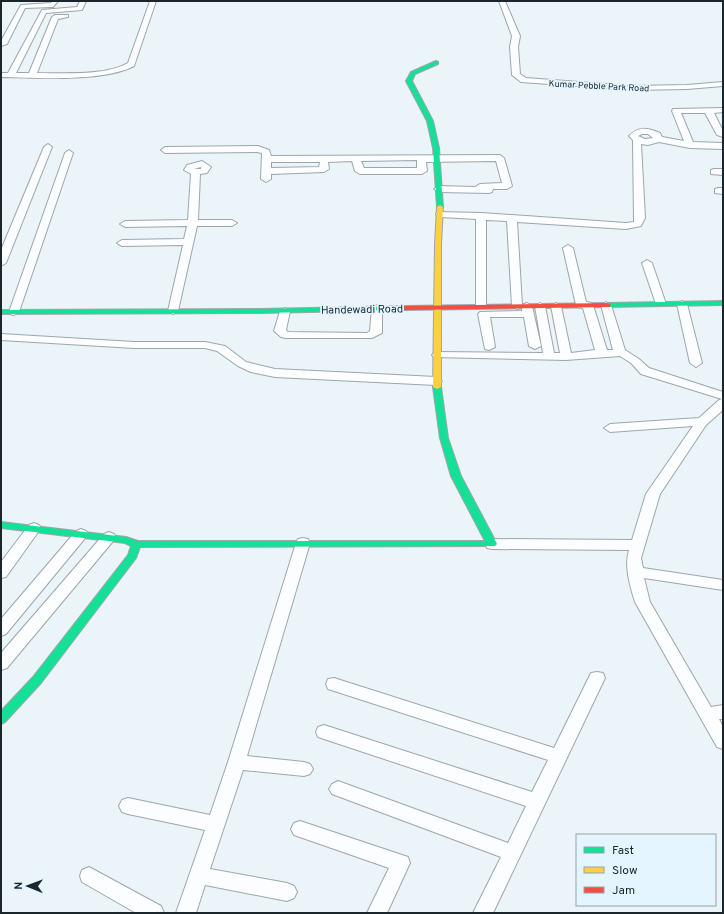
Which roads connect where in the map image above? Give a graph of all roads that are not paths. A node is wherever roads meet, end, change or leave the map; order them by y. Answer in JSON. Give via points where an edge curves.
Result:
{"nodes":[{"id":1,"x":55,"y":1,"type":"edge"},
{"id":2,"x":83,"y":1,"type":"edge"},
{"id":3,"x":153,"y":1,"type":"edge"},
{"id":4,"x":502,"y":1,"type":"edge"},
{"id":5,"x":66,"y":16,"type":"dead end"},
{"id":6,"x":1,"y":44,"type":"edge"},
{"id":7,"x":436,"y":63,"type":"dead end"},
{"id":8,"x":1,"y":75,"type":"edge"},
{"id":9,"x":11,"y":75,"type":"junction"},
{"id":10,"x":32,"y":75,"type":"junction"},
{"id":11,"x":723,"y":84,"type":"edge"},
{"id":12,"x":708,"y":110,"type":"junction"},
{"id":13,"x":723,"y":110,"type":"edge"},
{"id":14,"x":723,"y":134,"type":"edge"},
{"id":15,"x":690,"y":145,"type":"junction"},
{"id":16,"x":706,"y":145,"type":"junction"},
{"id":17,"x":723,"y":146,"type":"edge"},
{"id":18,"x":48,"y":147,"type":"dead end"},
{"id":19,"x":209,"y":149,"type":"junction"},
{"id":20,"x":165,"y":150,"type":"dead end"},
{"id":21,"x":723,"y":151,"type":"edge"},
{"id":22,"x":69,"y":153,"type":"dead end"},
{"id":23,"x":421,"y":157,"type":"junction"},
{"id":24,"x":356,"y":158,"type":"junction"},
{"id":25,"x":266,"y":159,"type":"junction"},
{"id":26,"x":324,"y":159,"type":"junction"},
{"id":27,"x":437,"y":159,"type":"junction"},
{"id":28,"x":480,"y":187,"type":"dead end"},
{"id":29,"x":439,"y":189,"type":"junction"},
{"id":30,"x":506,"y":191,"type":"dead end"},
{"id":31,"x":441,"y":214,"type":"junction"},
{"id":32,"x":481,"y":216,"type":"junction"},
{"id":33,"x":512,"y":218,"type":"junction"},
{"id":34,"x":192,"y":222,"type":"junction"},
{"id":35,"x":125,"y":224,"type":"dead end"},
{"id":36,"x":232,"y":224,"type":"dead end"},
{"id":37,"x":188,"y":242,"type":"junction"},
{"id":38,"x":122,"y":243,"type":"dead end"},
{"id":39,"x":568,"y":248,"type":"dead end"},
{"id":40,"x":1,"y":263,"type":"edge"},
{"id":41,"x":647,"y":263,"type":"dead end"},
{"id":42,"x":723,"y":303,"type":"edge"},
{"id":43,"x":661,"y":304,"type":"junction"},
{"id":44,"x":682,"y":304,"type":"junction"},
{"id":45,"x":585,"y":305,"type":"junction"},
{"id":46,"x":606,"y":305,"type":"junction"},
{"id":47,"x":481,"y":306,"type":"junction"},
{"id":48,"x":540,"y":306,"type":"junction"},
{"id":49,"x":556,"y":306,"type":"junction"},
{"id":50,"x":437,"y":307,"type":"junction"},
{"id":51,"x":377,"y":308,"type":"junction"},
{"id":52,"x":518,"y":309,"type":"junction"},
{"id":53,"x":173,"y":311,"type":"junction"},
{"id":54,"x":285,"y":311,"type":"junction"},
{"id":55,"x":1,"y":312,"type":"edge"},
{"id":56,"x":14,"y":312,"type":"junction"},
{"id":57,"x":1,"y":337,"type":"edge"},
{"id":58,"x":535,"y":346,"type":"dead end"},
{"id":59,"x":489,"y":347,"type":"dead end"},
{"id":60,"x":602,"y":353,"type":"junction"},
{"id":61,"x":620,"y":353,"type":"junction"},
{"id":62,"x":438,"y":355,"type":"junction"},
{"id":63,"x":549,"y":357,"type":"junction"},
{"id":64,"x":566,"y":357,"type":"junction"},
{"id":65,"x":696,"y":363,"type":"dead end"},
{"id":66,"x":436,"y":381,"type":"junction"},
{"id":67,"x":723,"y":396,"type":"edge"},
{"id":68,"x":723,"y":403,"type":"edge"},
{"id":69,"x":702,"y":422,"type":"junction"},
{"id":70,"x":610,"y":428,"type":"dead end"},
{"id":71,"x":1,"y":525,"type":"edge"},
{"id":72,"x":34,"y":528,"type":"junction"},
{"id":73,"x":81,"y":534,"type":"junction"},
{"id":74,"x":109,"y":538,"type":"junction"},
{"id":75,"x":303,"y":543,"type":"junction"},
{"id":76,"x":137,"y":544,"type":"junction"},
{"id":77,"x":492,"y":544,"type":"junction"},
{"id":78,"x":638,"y":545,"type":"junction"},
{"id":79,"x":636,"y":572,"type":"junction"},
{"id":80,"x":1,"y":573,"type":"edge"},
{"id":81,"x":723,"y":585,"type":"edge"},
{"id":82,"x":1,"y":630,"type":"edge"},
{"id":83,"x":1,"y":664,"type":"edge"},
{"id":84,"x":597,"y":678,"type":"dead end"},
{"id":85,"x":334,"y":684,"type":"dead end"},
{"id":86,"x":715,"y":713,"type":"edge"},
{"id":87,"x":1,"y":719,"type":"edge"},
{"id":88,"x":324,"y":732,"type":"dead end"},
{"id":89,"x":722,"y":740,"type":"edge"},
{"id":90,"x":560,"y":757,"type":"junction"},
{"id":91,"x":237,"y":762,"type":"junction"},
{"id":92,"x":304,"y":769,"type":"dead end"},
{"id":93,"x":338,"y":789,"type":"dead end"},
{"id":94,"x":538,"y":802,"type":"junction"},
{"id":95,"x":128,"y":806,"type":"dead end"},
{"id":96,"x":216,"y":824,"type":"junction"},
{"id":97,"x":300,"y":828,"type":"dead end"},
{"id":98,"x":513,"y":853,"type":"junction"},
{"id":99,"x":89,"y":876,"type":"dead end"},
{"id":100,"x":198,"y":876,"type":"junction"},
{"id":101,"x":287,"y":892,"type":"dead end"},
{"id":102,"x":154,"y":913,"type":"edge"},
{"id":103,"x":186,"y":913,"type":"edge"},
{"id":104,"x":377,"y":913,"type":"edge"},
{"id":105,"x":483,"y":913,"type":"edge"}],
"edges":[{"from":1,"to":6,"type":"street","via":[[53,5],[23,6]]},
{"from":2,"to":9,"type":"street","via":[[80,9],[44,11]]},
{"from":3,"to":10,"type":"street","via":[[131,64],[125,69],[104,73]]},
{"from":4,"to":11,"type":"street","name":"Kumar Pebble Park Road","via":[[516,36],[516,75],[529,82],[650,88]]},
{"from":5,"to":10,"type":"street","via":[[55,17]]},
{"from":7,"to":27,"type":"street","via":[[413,73],[409,80],[430,121]]},
{"from":8,"to":9,"type":"street"},
{"from":9,"to":10,"type":"street"},
{"from":12,"to":13,"type":"street"},
{"from":12,"to":14,"type":"street","via":[[720,133]]},
{"from":12,"to":15,"type":"street","via":[[675,112]]},
{"from":15,"to":16,"type":"street"},
{"from":15,"to":33,"type":"street","via":[[658,139],[654,133],[640,131],[633,136],[637,140],[640,218],[638,224],[613,225]]},
{"from":16,"to":17,"type":"street"},
{"from":16,"to":21,"type":"street","via":[[710,151]]},
{"from":18,"to":40,"type":"street"},
{"from":19,"to":20,"type":"street"},
{"from":19,"to":25,"type":"street","via":[[258,149],[266,152]]},
{"from":19,"to":34,"type":"street","via":[[199,168]]},
{"from":22,"to":56,"type":"street"},
{"from":23,"to":24,"type":"street"},
{"from":23,"to":24,"type":"street","via":[[422,171],[360,171]]},
{"from":23,"to":27,"type":"street"},
{"from":24,"to":26,"type":"street"},
{"from":25,"to":26,"type":"street"},
{"from":25,"to":26,"type":"street","via":[[266,175],[321,170],[324,169]]},
{"from":27,"to":28,"type":"street","via":[[500,158],[507,186]]},
{"from":27,"to":29,"type":"street"},
{"from":29,"to":30,"type":"street"},
{"from":29,"to":31,"type":"street"},
{"from":31,"to":32,"type":"street"},
{"from":31,"to":50,"type":"street"},
{"from":32,"to":33,"type":"street"},
{"from":32,"to":47,"type":"street"},
{"from":33,"to":52,"type":"street"},
{"from":34,"to":35,"type":"street"},
{"from":34,"to":36,"type":"street"},
{"from":34,"to":37,"type":"street"},
{"from":37,"to":38,"type":"street"},
{"from":37,"to":53,"type":"street"},
{"from":39,"to":45,"type":"street"},
{"from":41,"to":43,"type":"street"},
{"from":42,"to":44,"type":"street","name":"Handewadi Road"},
{"from":43,"to":44,"type":"street","name":"Handewadi Road"},
{"from":43,"to":46,"type":"street","name":"Handewadi Road"},
{"from":44,"to":65,"type":"street"},
{"from":45,"to":46,"type":"street","name":"Handewadi Road"},
{"from":45,"to":49,"type":"street","name":"Handewadi Road"},
{"from":45,"to":60,"type":"street"},
{"from":46,"to":61,"type":"street"},
{"from":47,"to":50,"type":"street","name":"Handewadi Road"},
{"from":47,"to":52,"type":"street","name":"Handewadi Road"},
{"from":48,"to":49,"type":"street","name":"Handewadi Road"},
{"from":48,"to":52,"type":"street","name":"Handewadi Road"},
{"from":48,"to":63,"type":"street"},
{"from":49,"to":64,"type":"street"},
{"from":50,"to":51,"type":"street","name":"Handewadi Road"},
{"from":50,"to":62,"type":"street"},
{"from":51,"to":54,"type":"street","name":"Handewadi Road"},
{"from":51,"to":54,"type":"street","via":[[376,333],[368,336],[285,336],[280,331]]},
{"from":52,"to":58,"type":"street"},
{"from":52,"to":59,"type":"street","via":[[484,314]]},
{"from":53,"to":54,"type":"street","name":"Handewadi Road"},
{"from":53,"to":56,"type":"street","name":"Handewadi Road"},
{"from":55,"to":56,"type":"street","name":"Handewadi Road"},
{"from":57,"to":66,"type":"street","via":[[134,345],[205,344],[221,348],[242,364],[275,373]]},
{"from":60,"to":61,"type":"street"},
{"from":60,"to":64,"type":"street"},
{"from":61,"to":67,"type":"street","via":[[635,360],[645,371]]},
{"from":62,"to":63,"type":"street"},
{"from":62,"to":66,"type":"street"},
{"from":63,"to":64,"type":"street"},
{"from":66,"to":77,"type":"street","via":[[444,438],[456,476]]},
{"from":68,"to":69,"type":"street"},
{"from":69,"to":70,"type":"street"},
{"from":69,"to":78,"type":"street","via":[[653,494]]},
{"from":71,"to":72,"type":"street"},
{"from":72,"to":73,"type":"street"},
{"from":72,"to":80,"type":"street"},
{"from":73,"to":74,"type":"street"},
{"from":73,"to":82,"type":"street"},
{"from":74,"to":76,"type":"street"},
{"from":74,"to":83,"type":"street"},
{"from":75,"to":76,"type":"street"},
{"from":75,"to":77,"type":"street"},
{"from":75,"to":91,"type":"street"},
{"from":76,"to":87,"type":"street","via":[[132,556],[37,680]]},
{"from":77,"to":78,"type":"street"},
{"from":78,"to":79,"type":"street","via":[[634,558]]},
{"from":79,"to":81,"type":"street"},
{"from":79,"to":86,"type":"street","via":[[642,602]]},
{"from":84,"to":90,"type":"street"},
{"from":85,"to":90,"type":"street"},
{"from":86,"to":89,"type":"street"},
{"from":88,"to":94,"type":"street"},
{"from":90,"to":94,"type":"street"},
{"from":91,"to":92,"type":"street"},
{"from":91,"to":96,"type":"street"},
{"from":93,"to":98,"type":"street"},
{"from":94,"to":98,"type":"street"},
{"from":95,"to":96,"type":"street"},
{"from":96,"to":100,"type":"street"},
{"from":97,"to":104,"type":"street","via":[[401,863]]},
{"from":98,"to":105,"type":"street"},
{"from":99,"to":102,"type":"street"},
{"from":100,"to":101,"type":"street"},
{"from":100,"to":103,"type":"street"}]}
